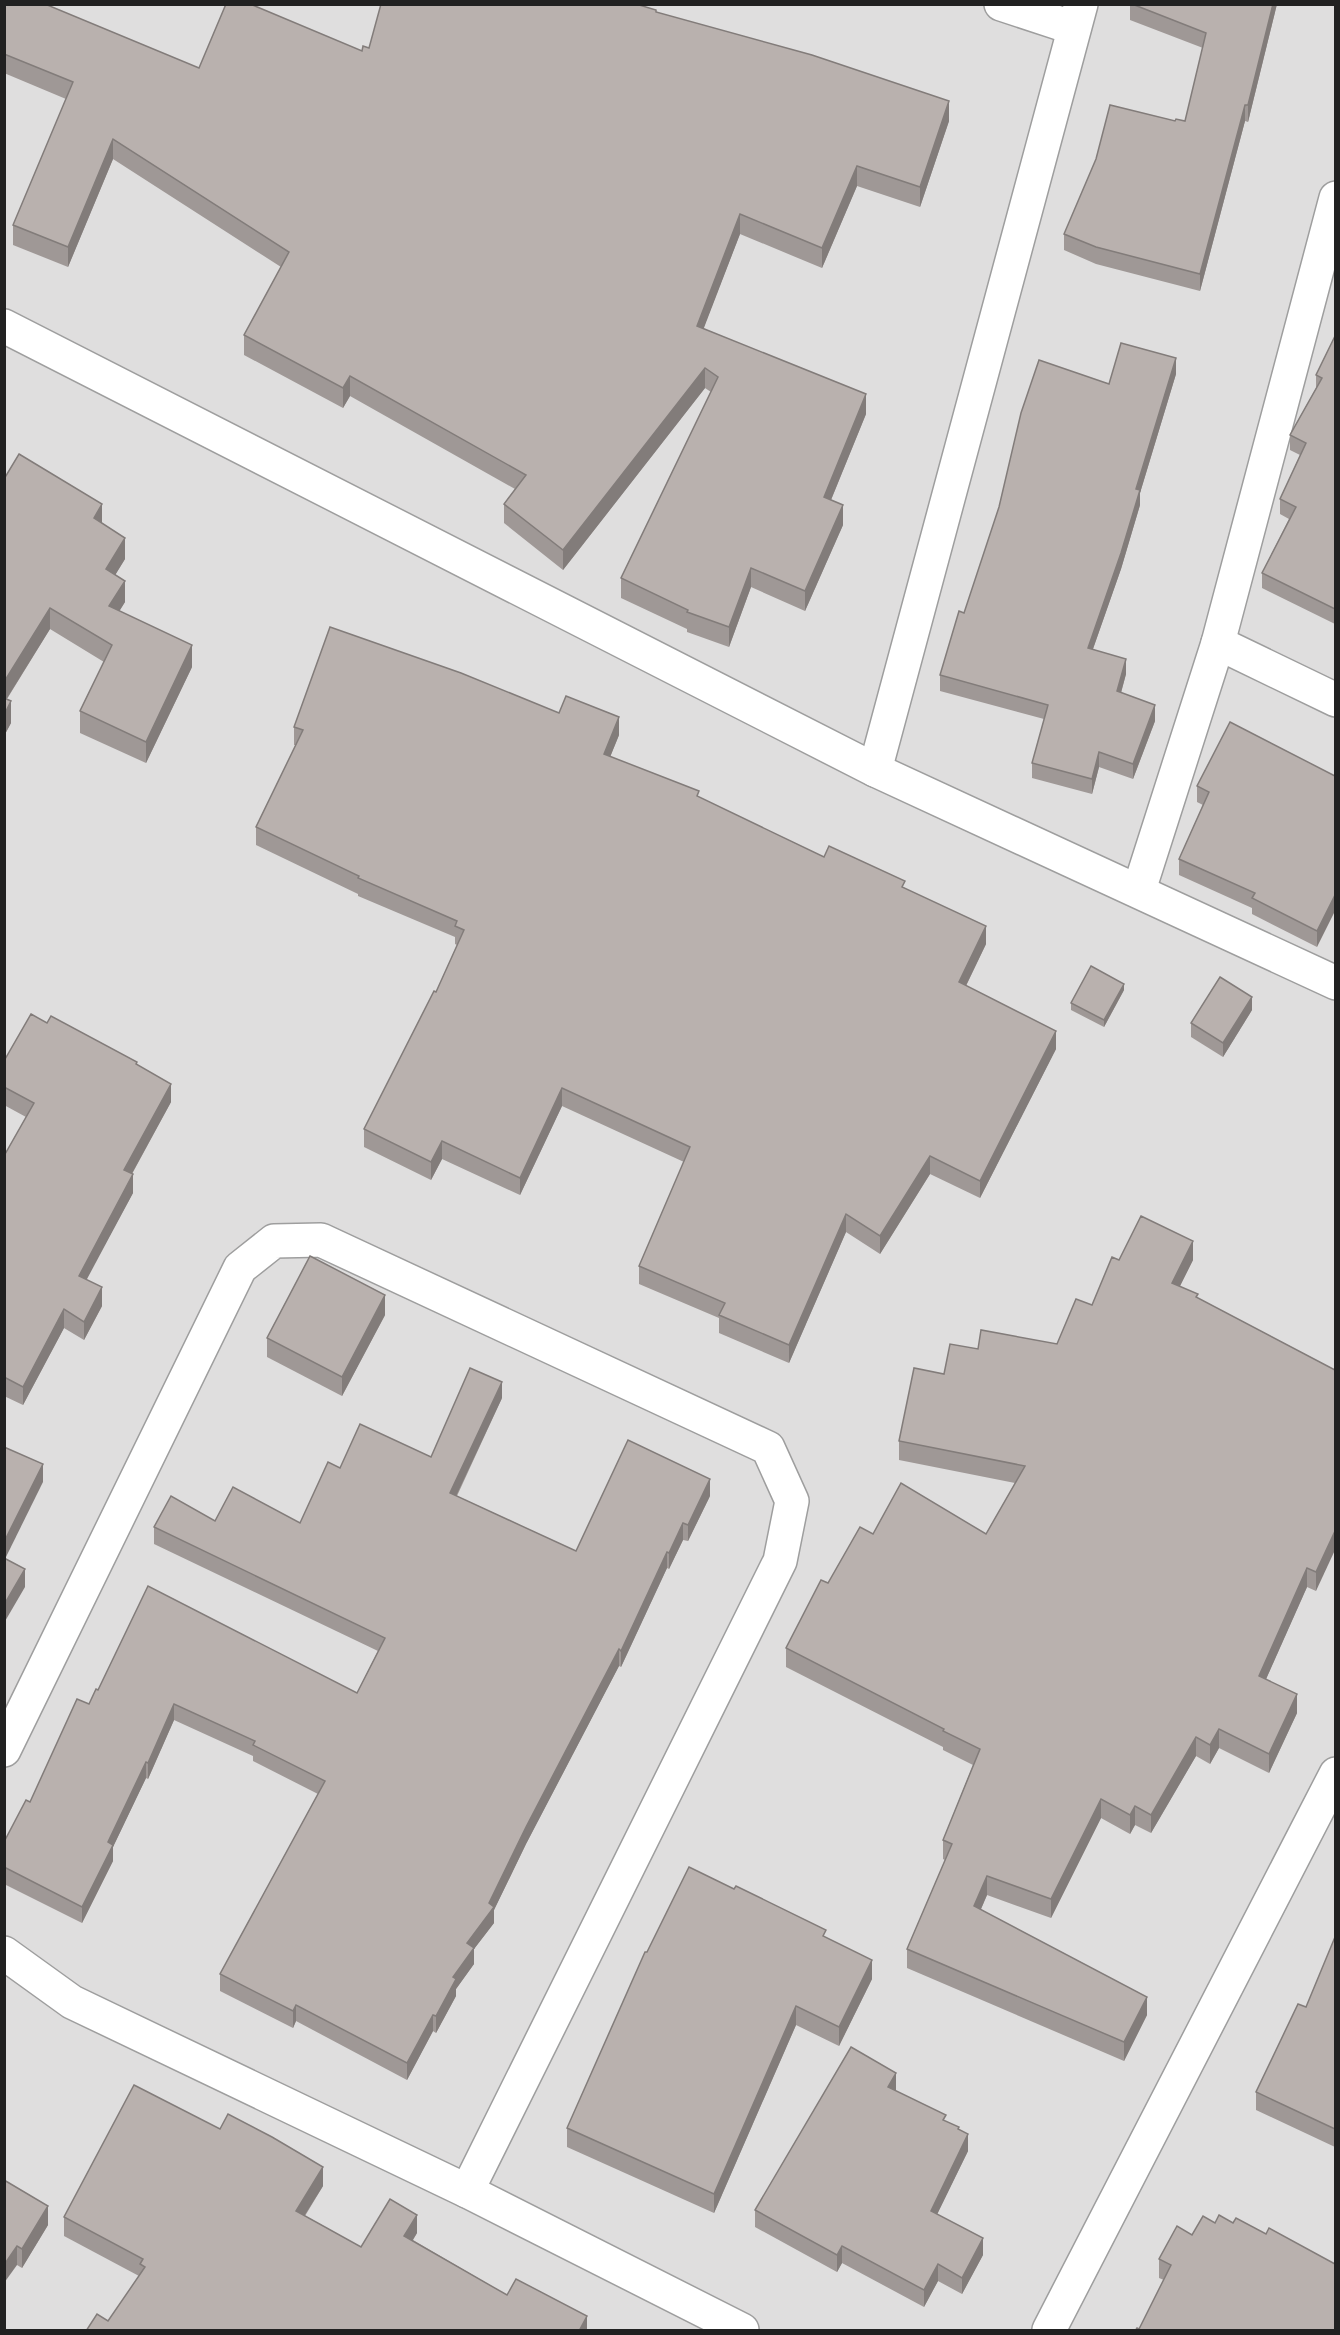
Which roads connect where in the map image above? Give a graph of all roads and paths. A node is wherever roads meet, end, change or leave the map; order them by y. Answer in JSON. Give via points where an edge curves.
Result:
{"nodes":[{"id":1,"x":1002,"y":4,"type":"edge"},
{"id":2,"x":1078,"y":16,"type":"edge"},
{"id":3,"x":1335,"y":198,"type":"edge"},
{"id":4,"x":1330,"y":246,"type":"edge"},
{"id":5,"x":4,"y":326,"type":"edge"},
{"id":6,"x":1218,"y":643,"type":"junction"},
{"id":7,"x":1335,"y":700,"type":"edge"},
{"id":8,"x":875,"y":770,"type":"junction"},
{"id":9,"x":1139,"y":890,"type":"junction"},
{"id":10,"x":1335,"y":982,"type":"edge"},
{"id":11,"x":4,"y":1750,"type":"edge"},
{"id":12,"x":1335,"y":1774,"type":"edge"},
{"id":13,"x":4,"y":1953,"type":"edge"},
{"id":14,"x":467,"y":2191,"type":"junction"},
{"id":15,"x":742,"y":2331,"type":"edge"},
{"id":16,"x":1048,"y":2331,"type":"edge"}],
"edges":[{"from":1,"to":2,"type":"street"},
{"from":2,"to":8,"type":"street"},
{"from":3,"to":4,"type":"street"},
{"from":4,"to":6,"type":"street"},
{"from":5,"to":8,"type":"street"},
{"from":6,"to":7,"type":"street"},
{"from":6,"to":9,"type":"street"},
{"from":8,"to":9,"type":"street"},
{"from":9,"to":10,"type":"street"},
{"from":11,"to":14,"type":"street","via":[[240,1268],[274,1241],[321,1240],[768,1448],[792,1501],[780,1562]]},
{"from":12,"to":16,"type":"street"},
{"from":13,"to":14,"type":"street","via":[[72,2002]]},
{"from":14,"to":15,"type":"street"}]}
